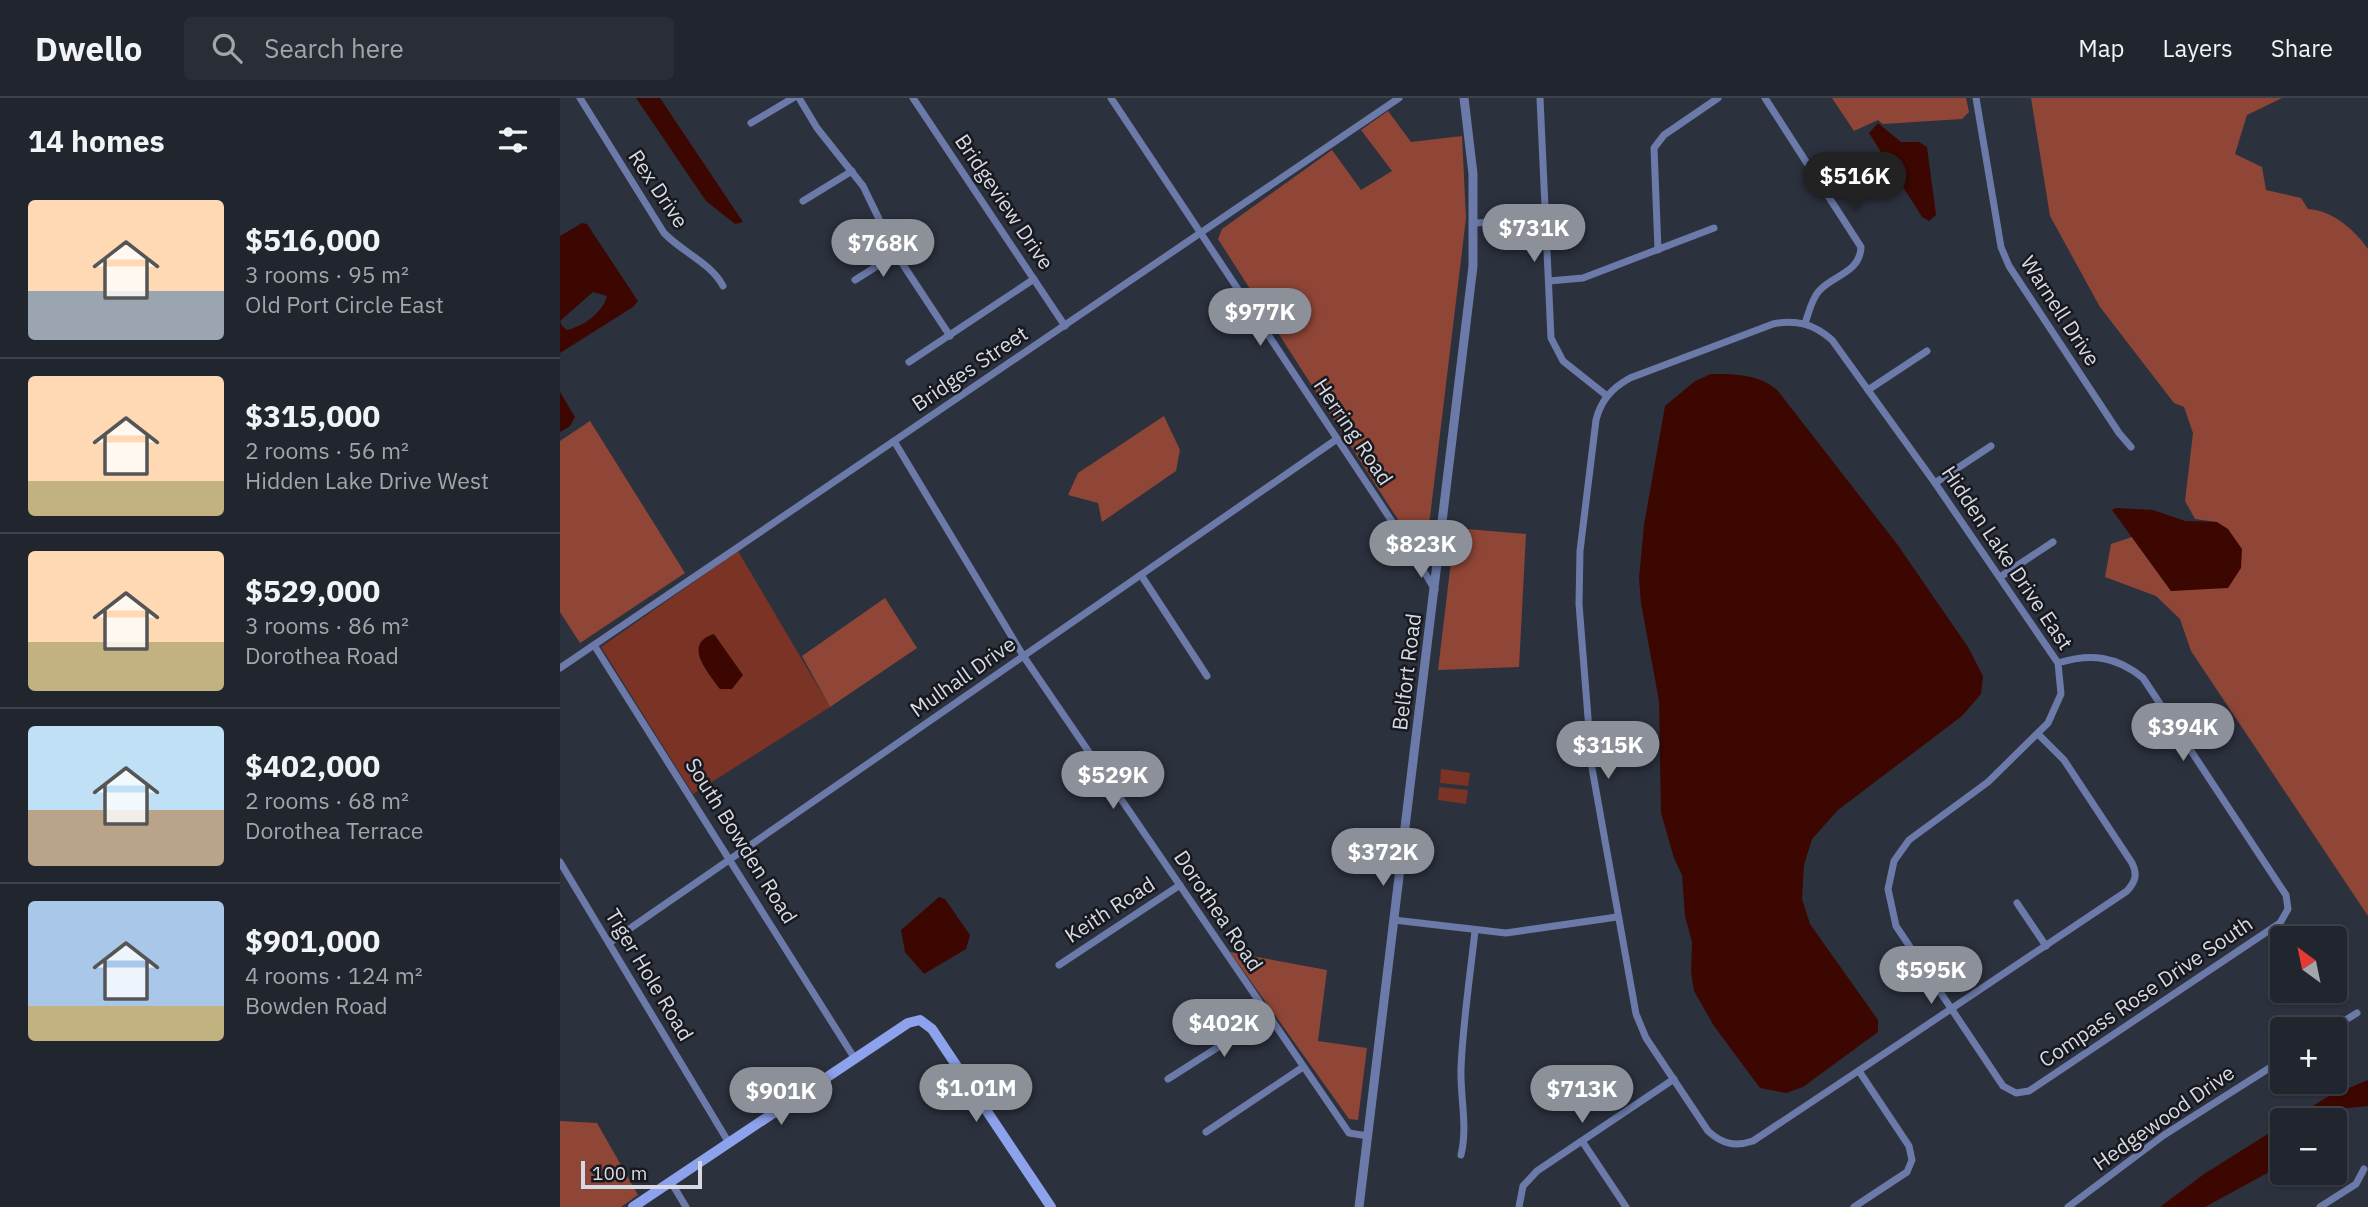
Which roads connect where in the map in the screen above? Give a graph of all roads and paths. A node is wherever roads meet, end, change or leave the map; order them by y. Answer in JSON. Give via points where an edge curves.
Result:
{"nodes":[{"id":1,"x":580,"y":98,"type":"edge"},
{"id":2,"x":793,"y":98,"type":"edge"},
{"id":3,"x":799,"y":98,"type":"edge"},
{"id":4,"x":913,"y":98,"type":"edge"},
{"id":5,"x":1111,"y":98,"type":"edge"},
{"id":6,"x":1399,"y":98,"type":"edge"},
{"id":7,"x":1464,"y":98,"type":"edge"},
{"id":8,"x":1540,"y":98,"type":"edge"},
{"id":9,"x":1718,"y":98,"type":"edge"},
{"id":10,"x":1765,"y":98,"type":"edge"},
{"id":11,"x":1976,"y":98,"type":"edge"},
{"id":12,"x":751,"y":123,"type":"dead end"},
{"id":13,"x":852,"y":171,"type":"junction"},
{"id":14,"x":803,"y":201,"type":"dead end"},
{"id":15,"x":1545,"y":219,"type":"junction"},
{"id":16,"x":1475,"y":223,"type":"junction"},
{"id":17,"x":1714,"y":228,"type":"dead end"},
{"id":18,"x":1201,"y":233,"type":"junction"},
{"id":19,"x":1658,"y":250,"type":"junction"},
{"id":20,"x":896,"y":254,"type":"junction"},
{"id":21,"x":1034,"y":279,"type":"junction"},
{"id":22,"x":855,"y":280,"type":"dead end"},
{"id":23,"x":1549,"y":281,"type":"junction"},
{"id":24,"x":723,"y":286,"type":"dead end"},
{"id":25,"x":1805,"y":323,"type":"junction"},
{"id":26,"x":1065,"y":326,"type":"junction"},
{"id":27,"x":950,"y":336,"type":"junction"},
{"id":28,"x":1927,"y":351,"type":"dead end"},
{"id":29,"x":909,"y":362,"type":"dead end"},
{"id":30,"x":1868,"y":390,"type":"junction"},
{"id":31,"x":1607,"y":396,"type":"junction"},
{"id":32,"x":1337,"y":439,"type":"junction"},
{"id":33,"x":894,"y":441,"type":"junction"},
{"id":34,"x":1991,"y":446,"type":"dead end"},
{"id":35,"x":2132,"y":447,"type":"dead end"},
{"id":36,"x":1935,"y":483,"type":"junction"},
{"id":37,"x":2053,"y":542,"type":"dead end"},
{"id":38,"x":1413,"y":553,"type":"junction"},
{"id":39,"x":1438,"y":562,"type":"junction"},
{"id":40,"x":1141,"y":575,"type":"junction"},
{"id":41,"x":2000,"y":577,"type":"junction"},
{"id":42,"x":1435,"y":590,"type":"junction"},
{"id":43,"x":594,"y":645,"type":"junction"},
{"id":44,"x":1024,"y":657,"type":"junction"},
{"id":45,"x":2058,"y":663,"type":"junction"},
{"id":46,"x":560,"y":668,"type":"edge"},
{"id":47,"x":1207,"y":676,"type":"dead end"},
{"id":48,"x":2038,"y":734,"type":"junction"},
{"id":49,"x":730,"y":860,"type":"junction"},
{"id":50,"x":560,"y":862,"type":"edge"},
{"id":51,"x":1180,"y":885,"type":"junction"},
{"id":52,"x":2017,"y":903,"type":"dead end"},
{"id":53,"x":1617,"y":917,"type":"junction"},
{"id":54,"x":1394,"y":920,"type":"junction"},
{"id":55,"x":1475,"y":931,"type":"junction"},
{"id":56,"x":609,"y":943,"type":"junction"},
{"id":57,"x":2046,"y":946,"type":"junction"},
{"id":58,"x":1059,"y":965,"type":"dead end"},
{"id":59,"x":1951,"y":1009,"type":"junction"},
{"id":60,"x":2357,"y":1013,"type":"dead end"},
{"id":61,"x":1268,"y":1016,"type":"junction"},
{"id":62,"x":2347,"y":1019,"type":"edge"},
{"id":63,"x":855,"y":1059,"type":"junction"},
{"id":64,"x":1303,"y":1067,"type":"junction"},
{"id":65,"x":2270,"y":1068,"type":"edge"},
{"id":66,"x":1859,"y":1071,"type":"junction"},
{"id":67,"x":1168,"y":1079,"type":"dead end"},
{"id":68,"x":1674,"y":1079,"type":"junction"},
{"id":69,"x":2003,"y":1086,"type":"joint"},
{"id":70,"x":1206,"y":1132,"type":"dead end"},
{"id":71,"x":1368,"y":1136,"type":"junction"},
{"id":72,"x":1582,"y":1141,"type":"junction"},
{"id":73,"x":729,"y":1143,"type":"junction"},
{"id":74,"x":1461,"y":1155,"type":"dead end"},
{"id":75,"x":2364,"y":1169,"type":"dead end"},
{"id":76,"x":671,"y":1182,"type":"junction"},
{"id":77,"x":633,"y":1207,"type":"edge"},
{"id":78,"x":686,"y":1207,"type":"edge"},
{"id":79,"x":1051,"y":1207,"type":"edge"},
{"id":80,"x":1359,"y":1207,"type":"edge"},
{"id":81,"x":1519,"y":1207,"type":"edge"},
{"id":82,"x":1626,"y":1207,"type":"edge"},
{"id":83,"x":1854,"y":1207,"type":"edge"},
{"id":84,"x":2068,"y":1207,"type":"edge"},
{"id":85,"x":2320,"y":1207,"type":"edge"}],
"edges":[{"from":1,"to":24,"type":"street","name":"Rex Drive","via":[[664,233],[714,273]]},
{"from":2,"to":12,"type":"street"},
{"from":3,"to":13,"type":"street"},
{"from":4,"to":21,"type":"street","name":"Bridgeview Drive"},
{"from":5,"to":18,"type":"street","name":"Herring Road"},
{"from":6,"to":18,"type":"street","name":"Bridges Street"},
{"from":7,"to":16,"type":"street","name":"Belfort Road"},
{"from":8,"to":15,"type":"street"},
{"from":9,"to":19,"type":"street","via":[[1664,135],[1654,148]]},
{"from":10,"to":25,"type":"street","via":[[1861,247],[1853,267],[1817,293]]},
{"from":11,"to":35,"type":"street","name":"Warnell Drive","via":[[2001,247]]},
{"from":13,"to":14,"type":"street"},
{"from":13,"to":20,"type":"street"},
{"from":15,"to":16,"type":"street"},
{"from":15,"to":23,"type":"street"},
{"from":16,"to":39,"type":"street","name":"Belfort Road"},
{"from":17,"to":19,"type":"street"},
{"from":18,"to":26,"type":"street","name":"Bridges Street"},
{"from":18,"to":32,"type":"street","name":"Herring Road"},
{"from":19,"to":23,"type":"street","via":[[1583,278]]},
{"from":20,"to":22,"type":"street"},
{"from":20,"to":27,"type":"street"},
{"from":21,"to":26,"type":"street","name":"Bridgeview Drive"},
{"from":21,"to":27,"type":"street"},
{"from":23,"to":31,"type":"street","via":[[1551,338],[1557,353]]},
{"from":25,"to":30,"type":"street","name":"Hidden Lake Drive East","via":[[1832,340]]},
{"from":25,"to":31,"type":"street","via":[[1773,324],[1630,378]]},
{"from":26,"to":33,"type":"street","name":"Bridges Street"},
{"from":27,"to":29,"type":"street"},
{"from":28,"to":30,"type":"street"},
{"from":30,"to":36,"type":"street","name":"Hidden Lake Drive East"},
{"from":31,"to":53,"type":"street","via":[[1596,420],[1579,584],[1592,768]]},
{"from":32,"to":38,"type":"street","name":"Herring Road"},
{"from":32,"to":40,"type":"street","name":"Mulhall Drive"},
{"from":33,"to":43,"type":"street","name":"Bridges Street"},
{"from":33,"to":44,"type":"street","name":"Dorothea Road"},
{"from":34,"to":36,"type":"street"},
{"from":36,"to":41,"type":"street","name":"Hidden Lake Drive East"},
{"from":37,"to":41,"type":"street"},
{"from":38,"to":39,"type":"street"},
{"from":38,"to":42,"type":"street","name":"Herring Road"},
{"from":39,"to":42,"type":"street","name":"Belfort Road"},
{"from":40,"to":44,"type":"street","name":"Mulhall Drive"},
{"from":40,"to":47,"type":"street"},
{"from":41,"to":45,"type":"street","name":"Hidden Lake Drive East"},
{"from":42,"to":54,"type":"street","name":"Belfort Road"},
{"from":43,"to":46,"type":"street","name":"Bridges Street"},
{"from":43,"to":49,"type":"street","name":"South Bowden Road"},
{"from":44,"to":49,"type":"street","name":"Mulhall Drive"},
{"from":44,"to":51,"type":"street","name":"Dorothea Road"},
{"from":45,"to":48,"type":"street","name":"Hidden Lake Drive East","via":[[2060,703]]},
{"from":45,"to":69,"type":"street","name":"Compass Rose Drive South","via":[[2086,656],[2106,658],[2143,678],[2286,895],[2288,909],[2280,923],[2029,1091],[2015,1093]]},
{"from":48,"to":57,"type":"street","via":[[2064,760],[2133,863],[2136,876],[2127,891]]},
{"from":48,"to":59,"type":"street","name":"Hidden Lake Drive East","via":[[1988,782],[1909,839],[1894,861],[1888,889],[1892,915]]},
{"from":49,"to":56,"type":"street","name":"Mulhall Drive"},
{"from":49,"to":63,"type":"street","name":"South Bowden Road"},
{"from":50,"to":56,"type":"street","name":"Tiger Hole Road"},
{"from":51,"to":58,"type":"street","name":"Keith Road"},
{"from":51,"to":61,"type":"street","name":"Dorothea Road"},
{"from":52,"to":57,"type":"street"},
{"from":53,"to":55,"type":"street","via":[[1522,932]]},
{"from":53,"to":68,"type":"street","via":[[1636,1014]]},
{"from":54,"to":55,"type":"street"},
{"from":54,"to":71,"type":"street","name":"Belfort Road"},
{"from":55,"to":74,"type":"street","via":[[1462,1044],[1465,1137]]},
{"from":56,"to":73,"type":"street","name":"Tiger Hole Road"},
{"from":57,"to":59,"type":"street"},
{"from":59,"to":66,"type":"street"},
{"from":59,"to":69,"type":"street","name":"Hidden Lake Drive East"},
{"from":60,"to":62,"type":"street"},
{"from":61,"to":64,"type":"street","name":"Dorothea Road"},
{"from":61,"to":67,"type":"street"},
{"from":63,"to":73,"type":"main road"},
{"from":63,"to":79,"type":"main road","via":[[908,1023],[920,1020],[932,1029]]},
{"from":64,"to":70,"type":"street"},
{"from":64,"to":71,"type":"street","name":"Dorothea Road","via":[[1349,1133]]},
{"from":65,"to":84,"type":"street","name":"Hedgewood Drive","via":[[2164,1135]]},
{"from":66,"to":68,"type":"street","via":[[1743,1145],[1727,1143],[1708,1131]]},
{"from":66,"to":83,"type":"street","via":[[1909,1146],[1912,1160],[1907,1172]]},
{"from":68,"to":72,"type":"street"},
{"from":71,"to":80,"type":"street","name":"Belfort Road"},
{"from":72,"to":81,"type":"street","via":[[1528,1178]]},
{"from":72,"to":82,"type":"street"},
{"from":73,"to":76,"type":"main road"},
{"from":75,"to":85,"type":"street","via":[[2356,1184]]},
{"from":76,"to":77,"type":"main road"},
{"from":76,"to":78,"type":"street"}]}
